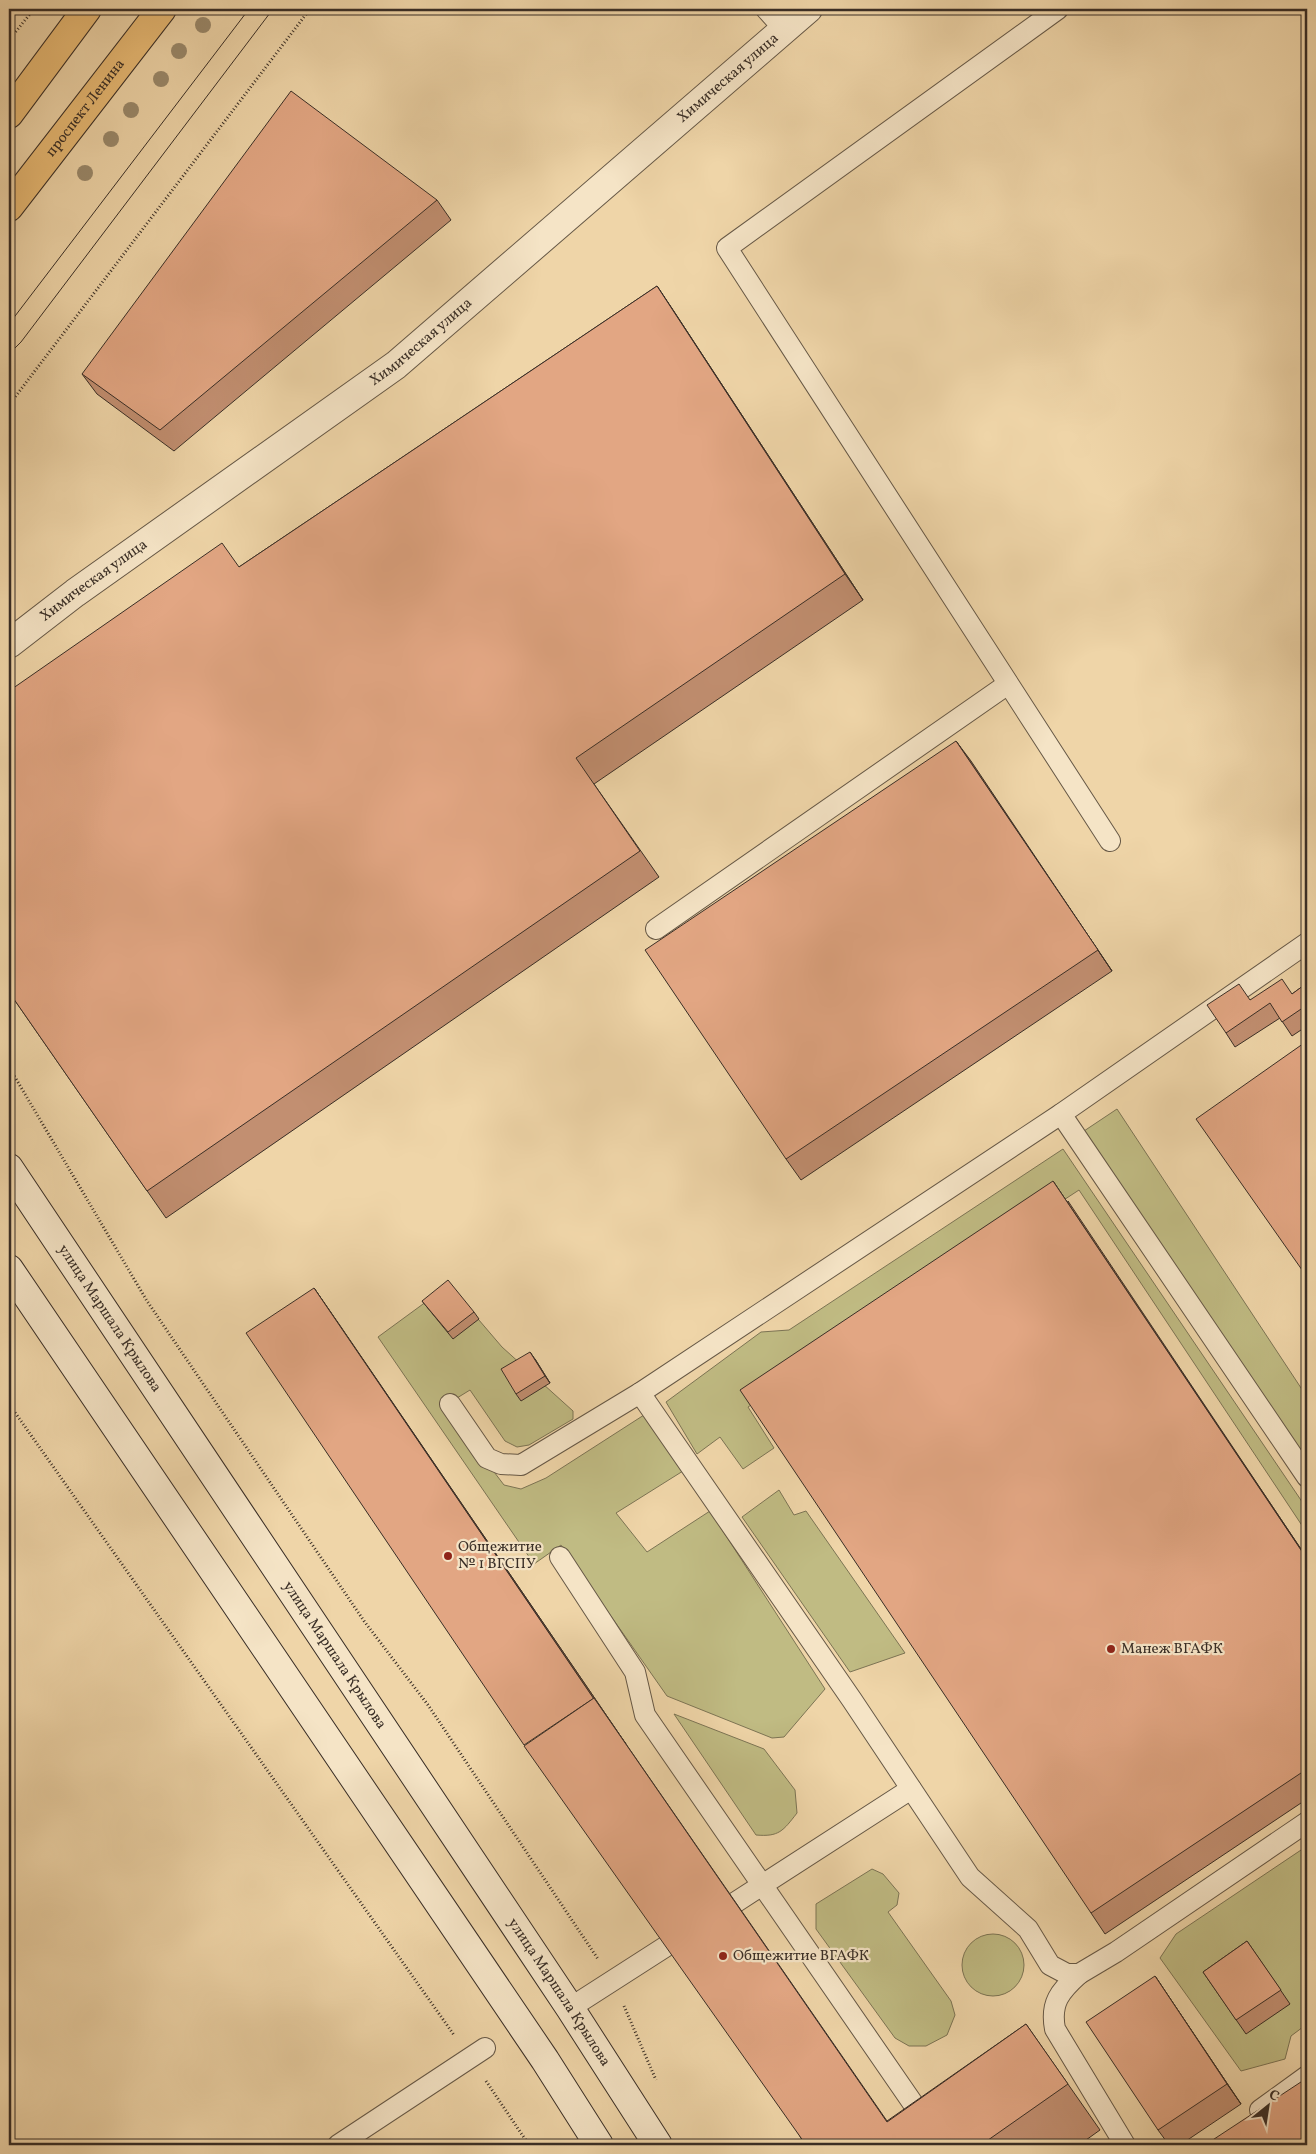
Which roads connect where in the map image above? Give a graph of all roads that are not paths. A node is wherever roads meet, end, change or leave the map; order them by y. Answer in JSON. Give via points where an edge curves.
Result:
{"nodes":[{"id":1,"x":87,"y":9,"type":"edge"},
{"id":2,"x":162,"y":9,"type":"edge"},
{"id":3,"x":808,"y":9,"type":"edge"},
{"id":4,"x":1058,"y":9,"type":"edge"},
{"id":5,"x":775,"y":18,"type":"edge"},
{"id":6,"x":9,"y":114,"type":"edge"},
{"id":7,"x":9,"y":206,"type":"edge"},
{"id":8,"x":9,"y":644,"type":"edge"},
{"id":9,"x":1008,"y":684,"type":"junction"},
{"id":10,"x":1110,"y":841,"type":"dead end"},
{"id":11,"x":656,"y":929,"type":"dead end"},
{"id":12,"x":1307,"y":943,"type":"edge"},
{"id":13,"x":1061,"y":1114,"type":"junction"},
{"id":14,"x":9,"y":1168,"type":"edge"},
{"id":15,"x":9,"y":1269,"type":"edge"},
{"id":16,"x":640,"y":1393,"type":"junction"},
{"id":17,"x":450,"y":1404,"type":"dead end"},
{"id":18,"x":1307,"y":1477,"type":"edge"},
{"id":19,"x":560,"y":1557,"type":"dead end"},
{"id":20,"x":910,"y":1789,"type":"junction"},
{"id":21,"x":1307,"y":1822,"type":"edge"},
{"id":22,"x":762,"y":1886,"type":"junction"},
{"id":23,"x":736,"y":1902,"type":"edge"},
{"id":24,"x":666,"y":1947,"type":"edge"},
{"id":25,"x":1079,"y":1974,"type":"junction"},
{"id":26,"x":570,"y":2008,"type":"junction"},
{"id":27,"x":478,"y":2053,"type":"road end"},
{"id":28,"x":1307,"y":2076,"type":"edge"},
{"id":29,"x":915,"y":2104,"type":"edge"},
{"id":30,"x":1243,"y":2122,"type":"edge"},
{"id":31,"x":338,"y":2145,"type":"edge"},
{"id":32,"x":599,"y":2145,"type":"edge"},
{"id":33,"x":658,"y":2145,"type":"edge"},
{"id":34,"x":1125,"y":2145,"type":"edge"}],
"edges":[{"from":1,"to":6,"type":"main road"},
{"from":2,"to":7,"type":"main road","name":"проспект Ленина"},
{"from":3,"to":5,"type":"main road","name":"Химическая улица"},
{"from":4,"to":9,"type":"lane","via":[[727,248]]},
{"from":5,"to":8,"type":"main road","name":"Химическая улица","via":[[396,365],[75,593]]},
{"from":9,"to":10,"type":"lane"},
{"from":9,"to":11,"type":"lane"},
{"from":12,"to":13,"type":"lane"},
{"from":13,"to":16,"type":"lane"},
{"from":13,"to":18,"type":"lane"},
{"from":14,"to":26,"type":"main road","name":"улица Маршала Крылова"},
{"from":15,"to":32,"type":"main road"},
{"from":16,"to":17,"type":"lane","via":[[521,1465],[501,1464],[487,1458]]},
{"from":16,"to":20,"type":"lane"},
{"from":19,"to":22,"type":"lane","via":[[635,1672],[645,1715]]},
{"from":20,"to":22,"type":"lane"},
{"from":20,"to":25,"type":"lane","via":[[970,1877],[1028,1929],[1050,1965],[1066,1974]]},
{"from":21,"to":25,"type":"lane"},
{"from":22,"to":23,"type":"lane"},
{"from":22,"to":29,"type":"lane"},
{"from":24,"to":26,"type":"lane"},
{"from":25,"to":34,"type":"lane","via":[[1055,2003],[1046,2034]]},
{"from":26,"to":33,"type":"main road","name":"улица Маршала Крылова"},
{"from":27,"to":31,"type":"lane"},
{"from":28,"to":30,"type":"lane"}]}
